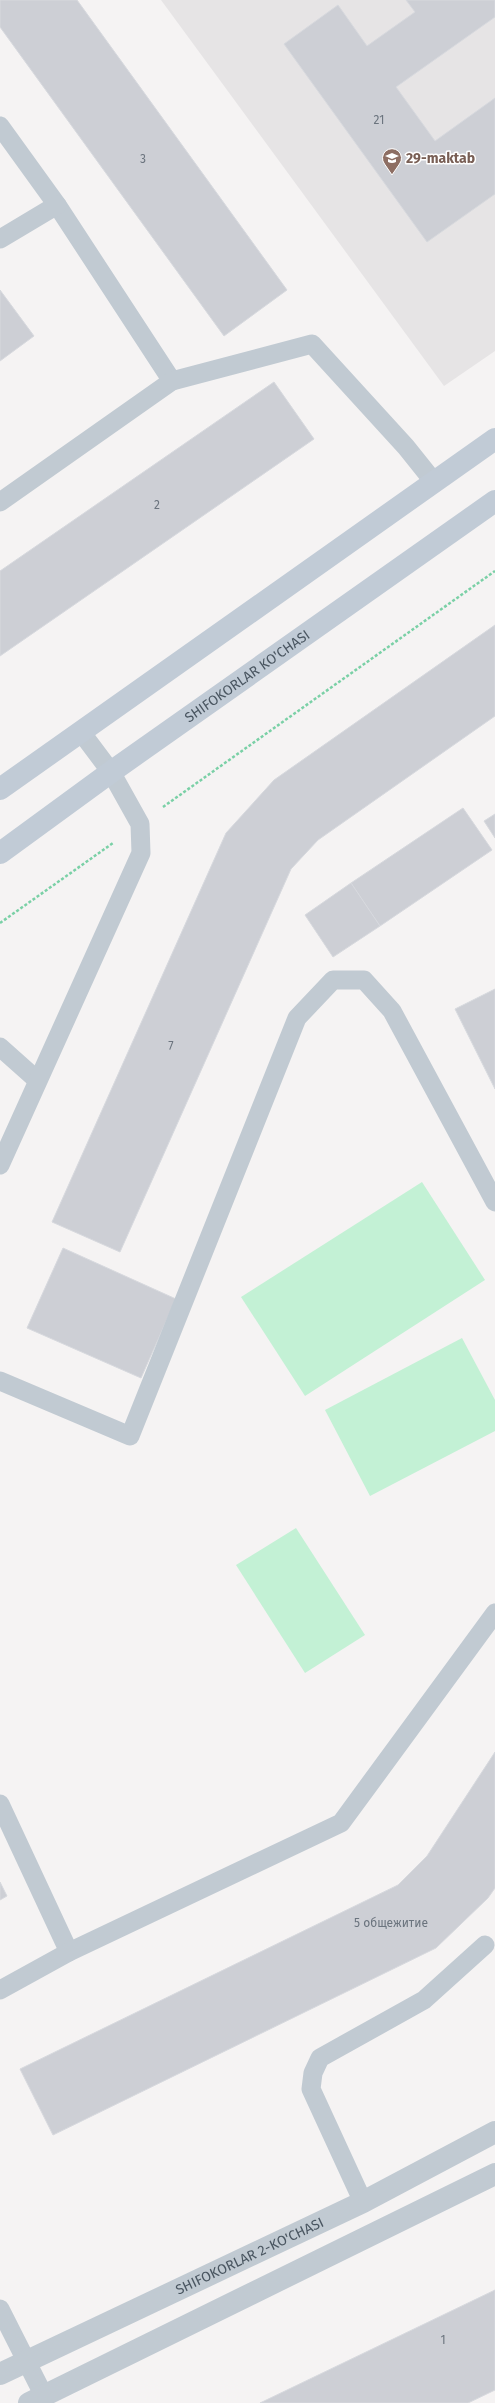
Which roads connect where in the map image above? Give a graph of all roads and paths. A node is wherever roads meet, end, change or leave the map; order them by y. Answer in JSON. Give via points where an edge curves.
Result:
{"nodes":[{"id":1,"x":0,"y":126,"type":"edge"},
{"id":2,"x":56,"y":205,"type":"junction"},
{"id":3,"x":0,"y":240,"type":"edge"},
{"id":4,"x":172,"y":381,"type":"junction"},
{"id":5,"x":495,"y":439,"type":"edge"},
{"id":6,"x":434,"y":482,"type":"junction"},
{"id":7,"x":495,"y":501,"type":"edge"},
{"id":8,"x":0,"y":502,"type":"edge"},
{"id":9,"x":495,"y":571,"type":"edge"},
{"id":10,"x":81,"y":732,"type":"junction"},
{"id":11,"x":111,"y":772,"type":"junction"},
{"id":12,"x":0,"y":789,"type":"edge"},
{"id":13,"x":140,"y":824,"type":"junction"},
{"id":14,"x":0,"y":853,"type":"edge"},
{"id":15,"x":0,"y":923,"type":"edge"},
{"id":16,"x":0,"y":1047,"type":"edge"},
{"id":17,"x":37,"y":1080,"type":"junction"},
{"id":18,"x":0,"y":1165,"type":"edge"},
{"id":19,"x":495,"y":1202,"type":"edge"},
{"id":20,"x":0,"y":1380,"type":"edge"},
{"id":21,"x":495,"y":1613,"type":"edge"},
{"id":22,"x":0,"y":1804,"type":"edge"},
{"id":23,"x":485,"y":1945,"type":"dead end"},
{"id":24,"x":69,"y":1952,"type":"junction"},
{"id":25,"x":0,"y":1990,"type":"edge"},
{"id":26,"x":495,"y":2132,"type":"edge"},
{"id":27,"x":495,"y":2174,"type":"edge"},
{"id":28,"x":363,"y":2202,"type":"junction"},
{"id":29,"x":0,"y":2309,"type":"edge"},
{"id":30,"x":27,"y":2361,"type":"junction"},
{"id":31,"x":0,"y":2374,"type":"edge"},
{"id":32,"x":36,"y":2399,"type":"edge"}],
"edges":[{"from":1,"to":2,"type":"lane"},
{"from":2,"to":3,"type":"lane"},
{"from":2,"to":4,"type":"lane"},
{"from":4,"to":6,"type":"lane","via":[[312,344],[406,447]]},
{"from":4,"to":8,"type":"lane"},
{"from":5,"to":6,"type":"main road"},
{"from":6,"to":10,"type":"main road"},
{"from":7,"to":11,"type":"main road","name":"SHIFOKORLAR KO'CHASI"},
{"from":9,"to":13,"type":"path"},
{"from":10,"to":11,"type":"lane"},
{"from":10,"to":12,"type":"main road"},
{"from":11,"to":13,"type":"lane"},
{"from":11,"to":14,"type":"main road","name":"SHIFOKORLAR KO'CHASI"},
{"from":13,"to":15,"type":"path"},
{"from":13,"to":17,"type":"lane","via":[[140,853]]},
{"from":16,"to":17,"type":"lane"},
{"from":17,"to":18,"type":"lane"},
{"from":19,"to":20,"type":"lane","via":[[392,1011],[364,980],[333,980],[297,1018],[130,1436]]},
{"from":21,"to":24,"type":"lane","via":[[340,1823]]},
{"from":22,"to":24,"type":"lane"},
{"from":23,"to":28,"type":"lane","via":[[424,2000],[320,2058],[313,2073],[311,2089]]},
{"from":24,"to":25,"type":"lane"},
{"from":26,"to":28,"type":"street","name":"SHIFOKORLAR 2-KO'CHASI"},
{"from":27,"to":32,"type":"street"},
{"from":28,"to":30,"type":"street","name":"SHIFOKORLAR 2-KO'CHASI"},
{"from":29,"to":30,"type":"lane"},
{"from":30,"to":31,"type":"street","name":"SHIFOKORLAR 2-KO'CHASI"},
{"from":30,"to":32,"type":"lane"}]}
